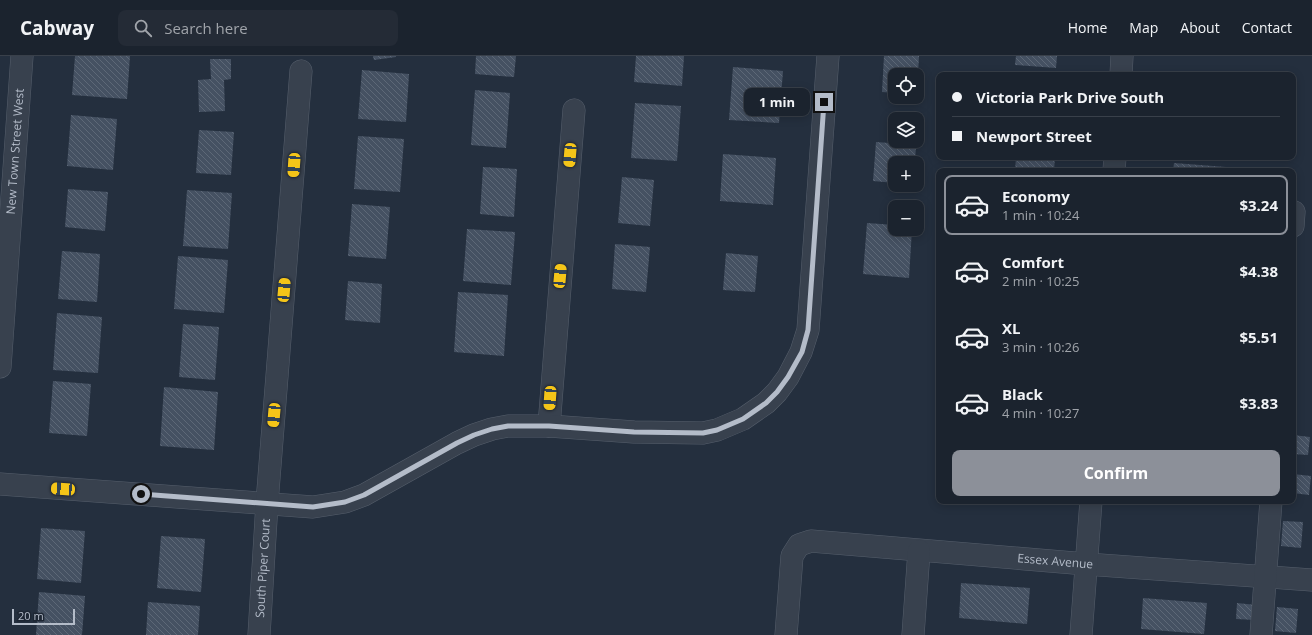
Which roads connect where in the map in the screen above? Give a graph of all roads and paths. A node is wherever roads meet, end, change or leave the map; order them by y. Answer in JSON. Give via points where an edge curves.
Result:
{"nodes":[{"id":1,"x":22,"y":56,"type":"edge"},
{"id":2,"x":828,"y":56,"type":"edge"},
{"id":3,"x":1122,"y":56,"type":"edge"},
{"id":4,"x":301,"y":71,"type":"dead end"},
{"id":5,"x":1121,"y":72,"type":"edge"},
{"id":6,"x":574,"y":110,"type":"dead end"},
{"id":7,"x":0,"y":367,"type":"edge"},
{"id":8,"x":549,"y":426,"type":"junction"},
{"id":9,"x":0,"y":484,"type":"edge"},
{"id":10,"x":267,"y":503,"type":"junction"},
{"id":11,"x":1091,"y":504,"type":"edge"},
{"id":12,"x":1271,"y":504,"type":"edge"},
{"id":13,"x":919,"y":551,"type":"junction"},
{"id":14,"x":1086,"y":564,"type":"junction"},
{"id":15,"x":1265,"y":576,"type":"junction"},
{"id":16,"x":1312,"y":580,"type":"edge"},
{"id":17,"x":259,"y":635,"type":"edge"},
{"id":18,"x":786,"y":635,"type":"edge"},
{"id":19,"x":913,"y":635,"type":"edge"},
{"id":20,"x":1082,"y":635,"type":"edge"},
{"id":21,"x":1261,"y":635,"type":"edge"}],
"edges":[{"from":1,"to":7,"type":"street","name":"New Town Street West"},
{"from":2,"to":8,"type":"street","via":[[808,330],[802,352],[777,392],[743,419],[703,433],[634,432]]},
{"from":3,"to":5,"type":"street"},
{"from":4,"to":10,"type":"street","name":"South Piper Court"},
{"from":6,"to":8,"type":"street"},
{"from":8,"to":10,"type":"street","via":[[508,426],[474,435],[364,495],[345,502],[313,507]]},
{"from":9,"to":10,"type":"street"},
{"from":10,"to":17,"type":"street","name":"South Piper Court"},
{"from":11,"to":14,"type":"street"},
{"from":12,"to":15,"type":"street"},
{"from":13,"to":14,"type":"street","name":"Essex Avenue"},
{"from":13,"to":18,"type":"street","name":"Essex Avenue","via":[[811,541],[799,545],[792,556]]},
{"from":13,"to":19,"type":"street"},
{"from":14,"to":15,"type":"street","name":"Essex Avenue"},
{"from":14,"to":20,"type":"street"},
{"from":15,"to":16,"type":"street","name":"Essex Avenue"},
{"from":15,"to":21,"type":"street"}]}
